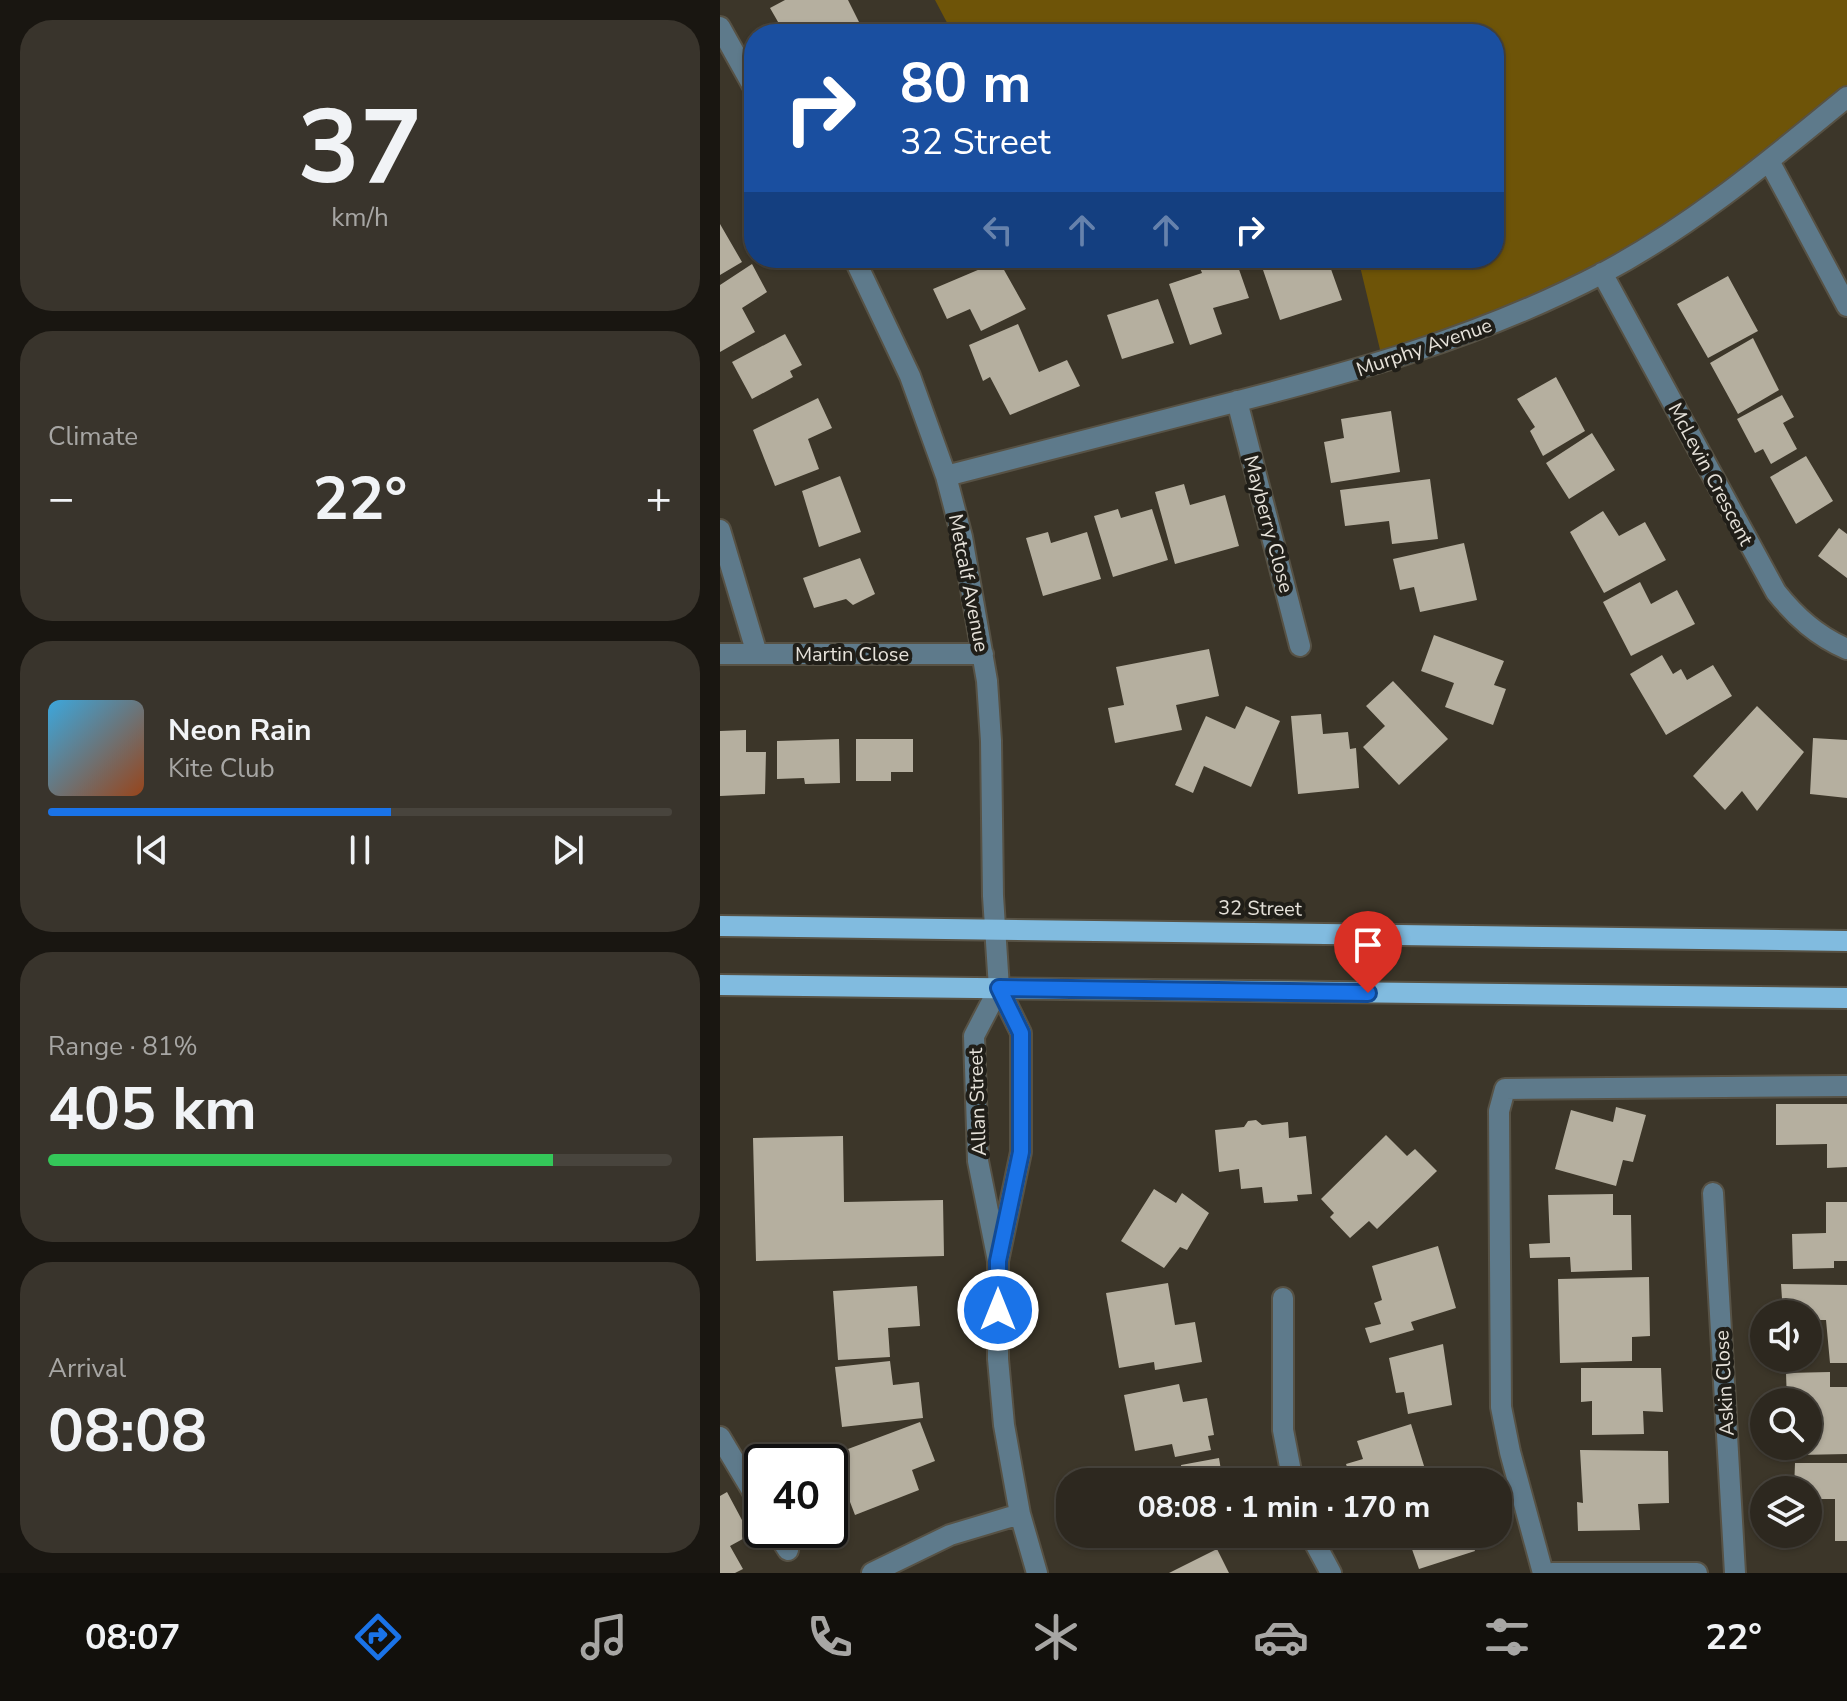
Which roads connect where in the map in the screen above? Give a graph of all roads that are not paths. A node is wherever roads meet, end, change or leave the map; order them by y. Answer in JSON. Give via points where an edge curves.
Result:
{"nodes":[{"id":1,"x":720,"y":27,"type":"edge"},
{"id":2,"x":744,"y":70,"type":"edge"},
{"id":3,"x":1847,"y":97,"type":"edge"},
{"id":4,"x":1769,"y":161,"type":"junction"},
{"id":5,"x":859,"y":268,"type":"edge"},
{"id":6,"x":1602,"y":273,"type":"junction"},
{"id":7,"x":1847,"y":306,"type":"edge"},
{"id":8,"x":1237,"y":401,"type":"junction"},
{"id":9,"x":946,"y":476,"type":"junction"},
{"id":10,"x":720,"y":530,"type":"edge"},
{"id":11,"x":1300,"y":646,"type":"dead end"},
{"id":12,"x":1847,"y":649,"type":"edge"},
{"id":13,"x":720,"y":654,"type":"edge"},
{"id":14,"x":757,"y":654,"type":"junction"},
{"id":15,"x":983,"y":654,"type":"junction"},
{"id":16,"x":720,"y":926,"type":"edge"},
{"id":17,"x":995,"y":929,"type":"junction"},
{"id":18,"x":1847,"y":941,"type":"edge"},
{"id":19,"x":720,"y":985,"type":"edge"},
{"id":20,"x":999,"y":988,"type":"junction"},
{"id":21,"x":1847,"y":998,"type":"edge"},
{"id":22,"x":1847,"y":1086,"type":"edge"},
{"id":23,"x":1713,"y":1193,"type":"dead end"},
{"id":24,"x":998,"y":1261,"type":"junction"},
{"id":25,"x":1283,"y":1298,"type":"dead end"},
{"id":26,"x":720,"y":1437,"type":"edge"},
{"id":27,"x":1290,"y":1468,"type":"edge"},
{"id":28,"x":744,"y":1477,"type":"edge"},
{"id":29,"x":1020,"y":1514,"type":"junction"},
{"id":30,"x":1318,"y":1548,"type":"edge"},
{"id":31,"x":872,"y":1573,"type":"edge"},
{"id":32,"x":1037,"y":1573,"type":"edge"},
{"id":33,"x":1331,"y":1573,"type":"edge"},
{"id":34,"x":1543,"y":1573,"type":"edge"},
{"id":35,"x":1552,"y":1573,"type":"edge"},
{"id":36,"x":1697,"y":1573,"type":"edge"},
{"id":37,"x":1735,"y":1573,"type":"edge"}],
"edges":[{"from":1,"to":2,"type":"street"},
{"from":3,"to":4,"type":"street","name":"Murphy Avenue"},
{"from":4,"to":6,"type":"street","name":"Murphy Avenue","via":[[1680,227]]},
{"from":4,"to":7,"type":"street"},
{"from":5,"to":9,"type":"street","name":"Metcalf Avenue","via":[[905,364]]},
{"from":6,"to":8,"type":"street","name":"Murphy Avenue","via":[[1457,339]]},
{"from":6,"to":12,"type":"street","name":"McLevin Crescent","via":[[1776,592],[1804,624]]},
{"from":8,"to":9,"type":"street","name":"Murphy Avenue"},
{"from":8,"to":11,"type":"street","name":"Mayberry Close"},
{"from":9,"to":15,"type":"street","name":"Metcalf Avenue"},
{"from":10,"to":14,"type":"street"},
{"from":13,"to":14,"type":"street","name":"Martin Close"},
{"from":14,"to":15,"type":"street","name":"Martin Close"},
{"from":15,"to":17,"type":"street","name":"Metcalf Avenue","via":[[991,726]]},
{"from":16,"to":17,"type":"main road","name":"32 Street"},
{"from":17,"to":18,"type":"main road","name":"32 Street"},
{"from":17,"to":20,"type":"street","name":"Metcalf Avenue"},
{"from":19,"to":20,"type":"main road"},
{"from":20,"to":21,"type":"main road"},
{"from":20,"to":24,"type":"street","name":"Allan Street","via":[[1021,1033],[1021,1152]]},
{"from":20,"to":24,"type":"street","name":"Allan Street","via":[[974,1036],[978,1161]]},
{"from":22,"to":34,"type":"street","via":[[1505,1089],[1499,1111],[1501,1407]]},
{"from":23,"to":37,"type":"street","name":"Askin Close"},
{"from":24,"to":29,"type":"street","name":"Allan Street","via":[[1001,1403]]},
{"from":25,"to":27,"type":"street","via":[[1283,1430]]},
{"from":26,"to":28,"type":"street"},
{"from":29,"to":31,"type":"street","via":[[950,1535]]},
{"from":29,"to":32,"type":"street","name":"Allan Street"},
{"from":30,"to":33,"type":"street"},
{"from":35,"to":36,"type":"street"}]}
